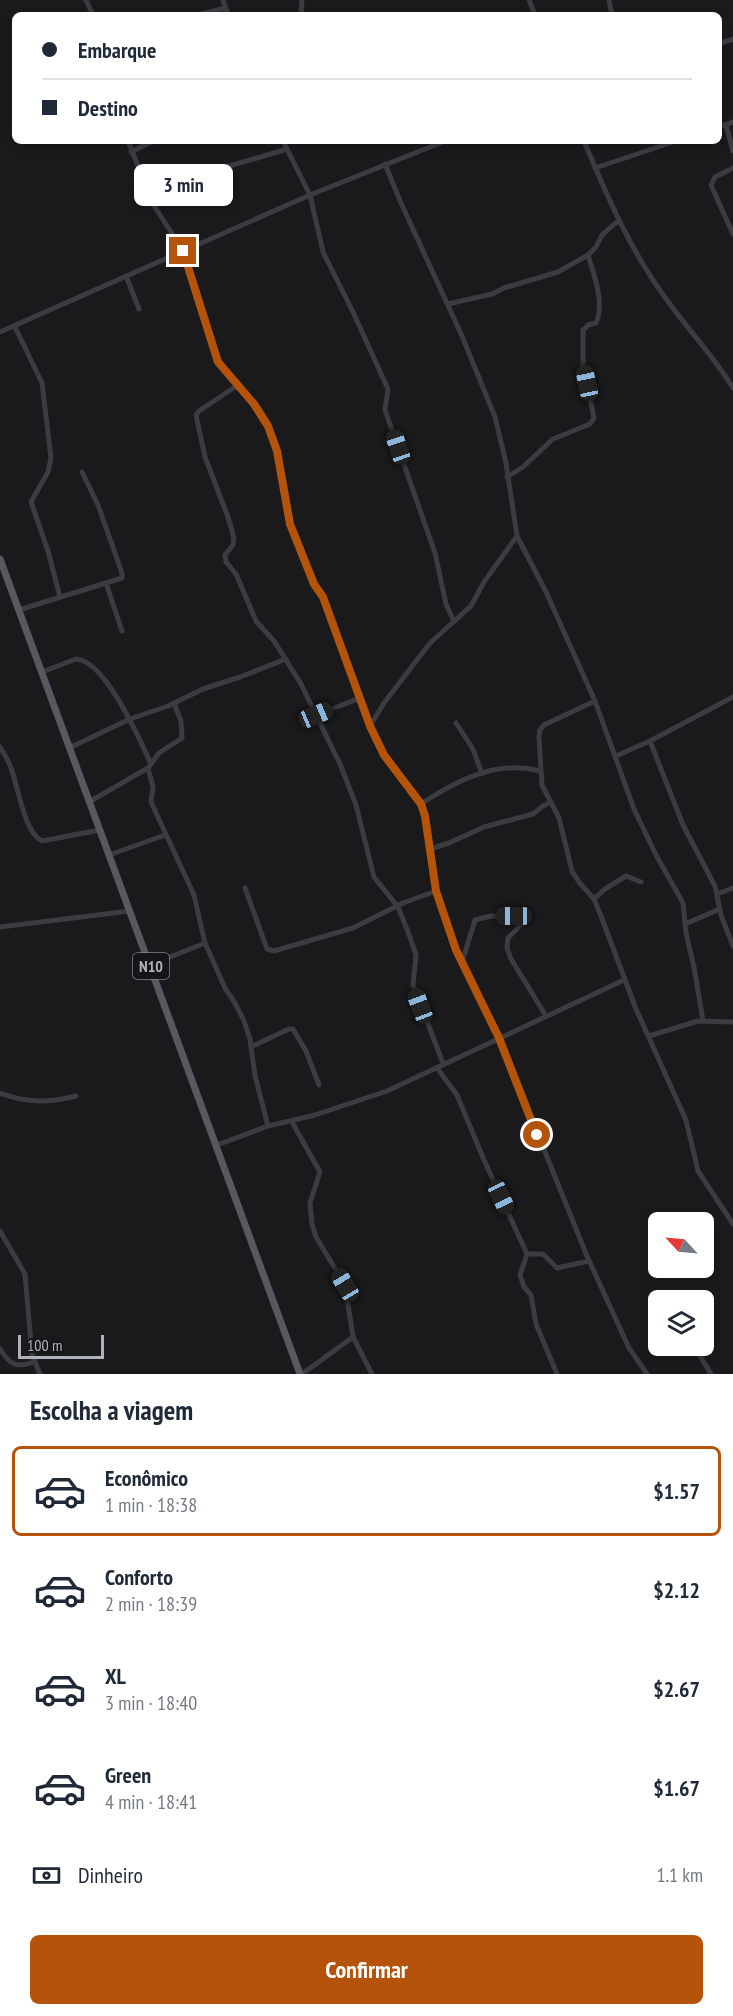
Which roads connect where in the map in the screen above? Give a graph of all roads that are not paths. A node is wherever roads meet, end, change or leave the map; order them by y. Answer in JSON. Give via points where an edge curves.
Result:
{"nodes":[{"id":1,"x":223,"y":0,"type":"edge"},
{"id":2,"x":225,"y":8,"type":"junction"},
{"id":3,"x":210,"y":12,"type":"edge"},
{"id":4,"x":227,"y":12,"type":"edge"},
{"id":5,"x":733,"y":122,"type":"edge"},
{"id":6,"x":726,"y":124,"type":"junction"},
{"id":7,"x":722,"y":126,"type":"edge"},
{"id":8,"x":129,"y":144,"type":"edge"},
{"id":9,"x":147,"y":144,"type":"edge"},
{"id":10,"x":284,"y":144,"type":"edge"},
{"id":11,"x":437,"y":144,"type":"edge"},
{"id":12,"x":585,"y":144,"type":"edge"},
{"id":13,"x":666,"y":144,"type":"edge"},
{"id":14,"x":287,"y":149,"type":"junction"},
{"id":15,"x":733,"y":151,"type":"edge"},
{"id":16,"x":131,"y":152,"type":"junction"},
{"id":17,"x":385,"y":164,"type":"junction"},
{"id":18,"x":595,"y":168,"type":"junction"},
{"id":19,"x":733,"y":168,"type":"edge"},
{"id":20,"x":149,"y":195,"type":"junction"},
{"id":21,"x":310,"y":195,"type":"junction"},
{"id":22,"x":618,"y":220,"type":"junction"},
{"id":23,"x":733,"y":234,"type":"edge"},
{"id":24,"x":183,"y":251,"type":"junction"},
{"id":25,"x":588,"y":255,"type":"junction"},
{"id":26,"x":126,"y":276,"type":"junction"},
{"id":27,"x":448,"y":304,"type":"junction"},
{"id":28,"x":139,"y":309,"type":"dead end"},
{"id":29,"x":15,"y":327,"type":"junction"},
{"id":30,"x":0,"y":332,"type":"edge"},
{"id":31,"x":237,"y":385,"type":"junction"},
{"id":32,"x":733,"y":388,"type":"edge"},
{"id":33,"x":82,"y":472,"type":"dead end"},
{"id":34,"x":507,"y":477,"type":"junction"},
{"id":35,"x":517,"y":536,"type":"junction"},
{"id":36,"x":0,"y":559,"type":"edge"},
{"id":37,"x":106,"y":583,"type":"junction"},
{"id":38,"x":60,"y":597,"type":"junction"},
{"id":39,"x":19,"y":610,"type":"junction"},
{"id":40,"x":454,"y":622,"type":"junction"},
{"id":41,"x":122,"y":631,"type":"dead end"},
{"id":42,"x":286,"y":659,"type":"junction"},
{"id":43,"x":42,"y":672,"type":"junction"},
{"id":44,"x":733,"y":697,"type":"edge"},
{"id":45,"x":360,"y":699,"type":"junction"},
{"id":46,"x":595,"y":701,"type":"junction"},
{"id":47,"x":174,"y":703,"type":"junction"},
{"id":48,"x":316,"y":715,"type":"junction"},
{"id":49,"x":130,"y":719,"type":"junction"},
{"id":50,"x":456,"y":723,"type":"dead end"},
{"id":51,"x":370,"y":726,"type":"junction"},
{"id":52,"x":650,"y":741,"type":"junction"},
{"id":53,"x":0,"y":747,"type":"edge"},
{"id":54,"x":69,"y":747,"type":"junction"},
{"id":55,"x":616,"y":756,"type":"junction"},
{"id":56,"x":149,"y":766,"type":"junction"},
{"id":57,"x":540,"y":771,"type":"junction"},
{"id":58,"x":482,"y":774,"type":"junction"},
{"id":59,"x":89,"y":802,"type":"junction"},
{"id":60,"x":551,"y":802,"type":"junction"},
{"id":61,"x":421,"y":804,"type":"junction"},
{"id":62,"x":100,"y":830,"type":"junction"},
{"id":63,"x":165,"y":835,"type":"junction"},
{"id":64,"x":430,"y":849,"type":"junction"},
{"id":65,"x":109,"y":855,"type":"junction"},
{"id":66,"x":641,"y":882,"type":"dead end"},
{"id":67,"x":245,"y":888,"type":"dead end"},
{"id":68,"x":733,"y":888,"type":"edge"},
{"id":69,"x":436,"y":891,"type":"junction"},
{"id":70,"x":717,"y":894,"type":"junction"},
{"id":71,"x":594,"y":899,"type":"junction"},
{"id":72,"x":398,"y":907,"type":"junction"},
{"id":73,"x":720,"y":909,"type":"junction"},
{"id":74,"x":130,"y":911,"type":"junction"},
{"id":75,"x":685,"y":924,"type":"junction"},
{"id":76,"x":0,"y":927,"type":"edge"},
{"id":77,"x":205,"y":943,"type":"junction"},
{"id":78,"x":733,"y":946,"type":"edge"},
{"id":79,"x":462,"y":962,"type":"junction"},
{"id":80,"x":150,"y":965,"type":"junction"},
{"id":81,"x":624,"y":980,"type":"junction"},
{"id":82,"x":546,"y":1016,"type":"junction"},
{"id":83,"x":703,"y":1021,"type":"junction"},
{"id":84,"x":733,"y":1022,"type":"edge"},
{"id":85,"x":649,"y":1036,"type":"junction"},
{"id":86,"x":499,"y":1038,"type":"junction"},
{"id":87,"x":251,"y":1047,"type":"junction"},
{"id":88,"x":443,"y":1063,"type":"junction"},
{"id":89,"x":437,"y":1068,"type":"junction"},
{"id":90,"x":319,"y":1084,"type":"dead end"},
{"id":91,"x":0,"y":1094,"type":"edge"},
{"id":92,"x":76,"y":1096,"type":"dead end"},
{"id":93,"x":292,"y":1122,"type":"junction"},
{"id":94,"x":268,"y":1126,"type":"junction"},
{"id":95,"x":218,"y":1145,"type":"junction"},
{"id":96,"x":733,"y":1224,"type":"edge"},
{"id":97,"x":0,"y":1232,"type":"edge"},
{"id":98,"x":527,"y":1254,"type":"junction"},
{"id":99,"x":589,"y":1261,"type":"junction"},
{"id":100,"x":353,"y":1338,"type":"junction"},
{"id":101,"x":0,"y":1349,"type":"edge"},
{"id":102,"x":700,"y":1356,"type":"edge"},
{"id":103,"x":34,"y":1362,"type":"junction"},
{"id":104,"x":40,"y":1374,"type":"edge"},
{"id":105,"x":301,"y":1374,"type":"edge"},
{"id":106,"x":372,"y":1374,"type":"edge"},
{"id":107,"x":557,"y":1374,"type":"edge"},
{"id":108,"x":647,"y":1374,"type":"edge"},
{"id":109,"x":711,"y":1374,"type":"edge"}],
"edges":[{"from":1,"to":2,"type":"street"},
{"from":2,"to":3,"type":"street"},
{"from":2,"to":4,"type":"street"},
{"from":5,"to":6,"type":"street"},
{"from":6,"to":7,"type":"street"},
{"from":6,"to":15,"type":"street"},
{"from":8,"to":16,"type":"street"},
{"from":9,"to":16,"type":"street"},
{"from":10,"to":14,"type":"street"},
{"from":11,"to":17,"type":"street"},
{"from":12,"to":18,"type":"street"},
{"from":13,"to":18,"type":"street"},
{"from":14,"to":20,"type":"street"},
{"from":14,"to":21,"type":"street"},
{"from":16,"to":20,"type":"street"},
{"from":17,"to":21,"type":"street"},
{"from":17,"to":27,"type":"street"},
{"from":18,"to":22,"type":"street"},
{"from":19,"to":23,"type":"street","via":[[719,173],[711,185]]},
{"from":20,"to":24,"type":"street"},
{"from":21,"to":24,"type":"street"},
{"from":21,"to":40,"type":"street","via":[[324,252],[388,389],[385,410]]},
{"from":22,"to":25,"type":"street"},
{"from":22,"to":32,"type":"street","via":[[660,291]]},
{"from":24,"to":26,"type":"street"},
{"from":24,"to":31,"type":"street","via":[[215,357]]},
{"from":25,"to":27,"type":"street","via":[[558,272]]},
{"from":25,"to":34,"type":"street","via":[[597,287],[598,315],[596,323],[583,330],[582,351],[594,418],[587,426],[553,439]]},
{"from":26,"to":28,"type":"street"},
{"from":26,"to":29,"type":"street"},
{"from":27,"to":34,"type":"street","via":[[495,417]]},
{"from":29,"to":30,"type":"street"},
{"from":29,"to":38,"type":"street","via":[[42,383],[51,458],[48,472],[31,502]]},
{"from":31,"to":42,"type":"street","via":[[196,416],[205,457],[234,538],[225,555],[226,562],[236,574],[256,621]]},
{"from":31,"to":45,"type":"street","via":[[268,426],[277,451],[290,524],[323,597]]},
{"from":33,"to":37,"type":"street","via":[[122,573],[122,578]]},
{"from":34,"to":35,"type":"street"},
{"from":35,"to":40,"type":"street","via":[[471,606]]},
{"from":35,"to":46,"type":"street"},
{"from":36,"to":39,"type":"main road","number":"N10"},
{"from":37,"to":38,"type":"street"},
{"from":37,"to":41,"type":"street"},
{"from":38,"to":39,"type":"street"},
{"from":39,"to":43,"type":"main road","number":"N10"},
{"from":40,"to":51,"type":"street","via":[[430,643]]},
{"from":42,"to":47,"type":"street","via":[[203,688]]},
{"from":42,"to":48,"type":"street"},
{"from":43,"to":49,"type":"street","via":[[82,660],[109,684]]},
{"from":43,"to":54,"type":"main road","number":"N10"},
{"from":44,"to":52,"type":"street"},
{"from":45,"to":48,"type":"street"},
{"from":45,"to":51,"type":"street"},
{"from":46,"to":55,"type":"street"},
{"from":46,"to":57,"type":"street","via":[[540,730]]},
{"from":47,"to":49,"type":"street"},
{"from":47,"to":56,"type":"street","via":[[182,738],[159,753]]},
{"from":48,"to":72,"type":"street","via":[[356,805],[375,877]]},
{"from":49,"to":54,"type":"street"},
{"from":49,"to":56,"type":"street"},
{"from":50,"to":58,"type":"street","via":[[473,749]]},
{"from":51,"to":61,"type":"street","via":[[384,755]]},
{"from":52,"to":55,"type":"street"},
{"from":52,"to":70,"type":"street","via":[[683,825]]},
{"from":53,"to":62,"type":"street","via":[[37,839]]},
{"from":54,"to":59,"type":"main road","number":"N10"},
{"from":55,"to":75,"type":"street","via":[[634,808],[683,903]]},
{"from":56,"to":59,"type":"street"},
{"from":56,"to":63,"type":"street","via":[[151,802]]},
{"from":57,"to":58,"type":"street","via":[[500,767]]},
{"from":57,"to":60,"type":"street"},
{"from":58,"to":61,"type":"street"},
{"from":59,"to":62,"type":"main road","number":"N10"},
{"from":60,"to":64,"type":"street","via":[[533,814],[484,827]]},
{"from":60,"to":71,"type":"street","via":[[574,874]]},
{"from":61,"to":64,"type":"street"},
{"from":62,"to":65,"type":"main road","number":"N10"},
{"from":63,"to":65,"type":"street"},
{"from":63,"to":77,"type":"street","via":[[194,895]]},
{"from":64,"to":69,"type":"street"},
{"from":65,"to":74,"type":"main road","number":"N10"},
{"from":66,"to":71,"type":"street","via":[[626,876]]},
{"from":67,"to":72,"type":"street","via":[[267,949],[274,951],[353,928]]},
{"from":68,"to":70,"type":"street"},
{"from":69,"to":72,"type":"street"},
{"from":69,"to":79,"type":"street"},
{"from":70,"to":73,"type":"street"},
{"from":71,"to":81,"type":"street"},
{"from":72,"to":88,"type":"street","via":[[416,955],[414,990]]},
{"from":73,"to":75,"type":"street"},
{"from":73,"to":78,"type":"street"},
{"from":74,"to":76,"type":"street"},
{"from":74,"to":80,"type":"main road","number":"N10"},
{"from":75,"to":83,"type":"street"},
{"from":77,"to":80,"type":"street"},
{"from":77,"to":87,"type":"street","via":[[239,1012]]},
{"from":79,"to":82,"type":"street","via":[[475,921],[491,916],[516,917],[521,925],[508,938],[507,948]]},
{"from":79,"to":86,"type":"street"},
{"from":80,"to":95,"type":"main road","number":"N10"},
{"from":81,"to":82,"type":"street"},
{"from":81,"to":85,"type":"street"},
{"from":82,"to":86,"type":"street"},
{"from":83,"to":84,"type":"street"},
{"from":83,"to":85,"type":"street"},
{"from":85,"to":96,"type":"street","via":[[686,1119],[698,1171]]},
{"from":86,"to":88,"type":"street"},
{"from":86,"to":99,"type":"street"},
{"from":87,"to":90,"type":"street","via":[[293,1029]]},
{"from":87,"to":94,"type":"street"},
{"from":88,"to":89,"type":"street"},
{"from":89,"to":93,"type":"street","via":[[387,1091]]},
{"from":89,"to":98,"type":"street","via":[[458,1095]]},
{"from":91,"to":92,"type":"street","via":[[19,1100],[51,1101]]},
{"from":93,"to":94,"type":"street"},
{"from":93,"to":100,"type":"street","via":[[320,1172],[310,1203],[312,1224],[345,1285]]},
{"from":94,"to":95,"type":"street"},
{"from":95,"to":105,"type":"main road","number":"N10"},
{"from":97,"to":103,"type":"street","via":[[25,1274]]},
{"from":98,"to":99,"type":"street","via":[[543,1254],[557,1268]]},
{"from":98,"to":107,"type":"street","via":[[520,1275],[531,1294],[536,1324]]},
{"from":99,"to":108,"type":"street","via":[[629,1348]]},
{"from":100,"to":105,"type":"street"},
{"from":100,"to":106,"type":"street"},
{"from":101,"to":103,"type":"street","via":[[15,1366]]},
{"from":102,"to":109,"type":"street"},
{"from":103,"to":104,"type":"street"}]}
